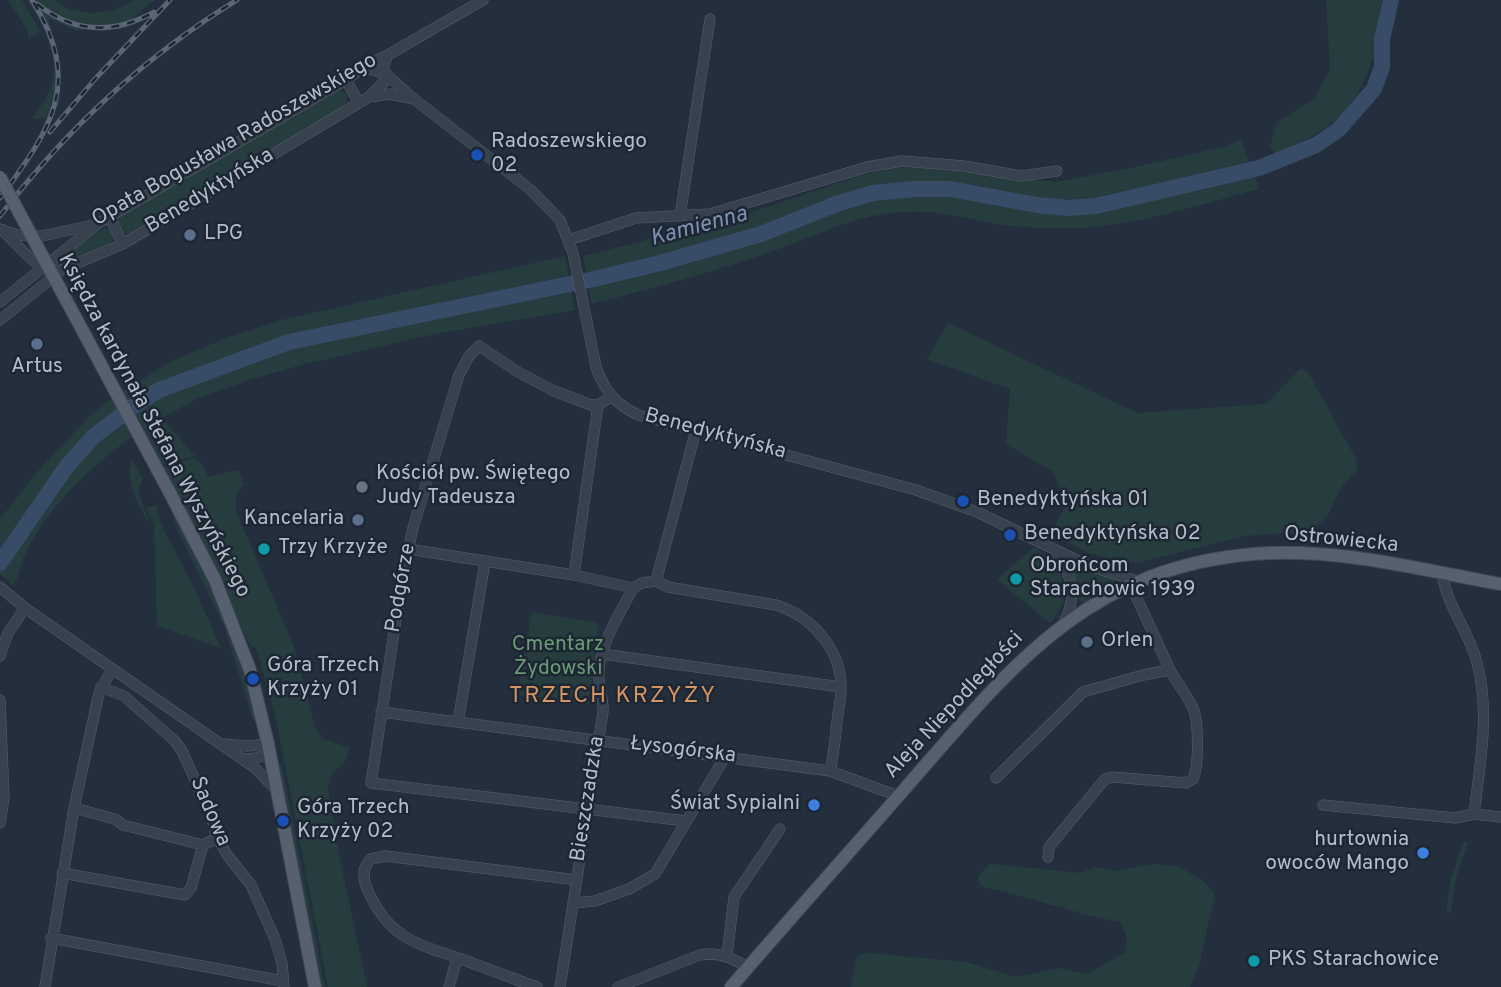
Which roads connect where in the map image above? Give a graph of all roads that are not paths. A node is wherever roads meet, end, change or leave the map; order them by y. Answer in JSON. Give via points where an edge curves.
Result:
{"nodes":[{"id":1,"x":482,"y":0,"type":"edge"},
{"id":2,"x":710,"y":22,"type":"dead end"},
{"id":3,"x":388,"y":55,"type":"junction"},
{"id":4,"x":360,"y":71,"type":"junction"},
{"id":5,"x":387,"y":75,"type":"junction"},
{"id":6,"x":346,"y":80,"type":"junction"},
{"id":7,"x":369,"y":97,"type":"junction"},
{"id":8,"x":414,"y":99,"type":"junction"},
{"id":9,"x":359,"y":103,"type":"junction"},
{"id":10,"x":1057,"y":170,"type":"dead end"},
{"id":11,"x":0,"y":177,"type":"edge"},
{"id":12,"x":109,"y":216,"type":"junction"},
{"id":13,"x":680,"y":216,"type":"junction"},
{"id":14,"x":97,"y":224,"type":"junction"},
{"id":15,"x":0,"y":229,"type":"edge"},
{"id":16,"x":569,"y":240,"type":"junction"},
{"id":17,"x":123,"y":244,"type":"junction"},
{"id":18,"x":42,"y":269,"type":"junction"},
{"id":19,"x":61,"y":270,"type":"junction"},
{"id":20,"x":0,"y":302,"type":"edge"},
{"id":21,"x":0,"y":320,"type":"edge"},
{"id":22,"x":611,"y":397,"type":"junction"},
{"id":23,"x":598,"y":405,"type":"junction"},
{"id":24,"x":696,"y":430,"type":"junction"},
{"id":25,"x":408,"y":549,"type":"junction"},
{"id":26,"x":1055,"y":550,"type":"junction"},
{"id":27,"x":485,"y":562,"type":"junction"},
{"id":28,"x":1442,"y":573,"type":"junction"},
{"id":29,"x":575,"y":575,"type":"junction"},
{"id":30,"x":656,"y":582,"type":"junction"},
{"id":31,"x":1137,"y":582,"type":"junction"},
{"id":32,"x":1501,"y":584,"type":"edge"},
{"id":33,"x":0,"y":587,"type":"edge"},
{"id":34,"x":633,"y":588,"type":"junction"},
{"id":35,"x":25,"y":608,"type":"junction"},
{"id":36,"x":1064,"y":622,"type":"junction"},
{"id":37,"x":602,"y":654,"type":"junction"},
{"id":38,"x":0,"y":656,"type":"edge"},
{"id":39,"x":112,"y":668,"type":"junction"},
{"id":40,"x":1170,"y":670,"type":"junction"},
{"id":41,"x":101,"y":687,"type":"junction"},
{"id":42,"x":841,"y":687,"type":"junction"},
{"id":43,"x":0,"y":700,"type":"edge"},
{"id":44,"x":382,"y":712,"type":"junction"},
{"id":45,"x":458,"y":722,"type":"junction"},
{"id":46,"x":217,"y":741,"type":"junction"},
{"id":47,"x":598,"y":741,"type":"junction"},
{"id":48,"x":269,"y":749,"type":"junction"},
{"id":49,"x":725,"y":757,"type":"junction"},
{"id":50,"x":242,"y":759,"type":"junction"},
{"id":51,"x":830,"y":771,"type":"junction"},
{"id":52,"x":996,"y":778,"type":"dead end"},
{"id":53,"x":277,"y":792,"type":"junction"},
{"id":54,"x":898,"y":796,"type":"junction"},
{"id":55,"x":1323,"y":805,"type":"dead end"},
{"id":56,"x":74,"y":808,"type":"junction"},
{"id":57,"x":587,"y":810,"type":"junction"},
{"id":58,"x":1474,"y":814,"type":"junction"},
{"id":59,"x":1501,"y":817,"type":"edge"},
{"id":60,"x":686,"y":821,"type":"junction"},
{"id":61,"x":0,"y":823,"type":"edge"},
{"id":62,"x":780,"y":828,"type":"dead end"},
{"id":63,"x":217,"y":838,"type":"junction"},
{"id":64,"x":203,"y":845,"type":"junction"},
{"id":65,"x":1048,"y":857,"type":"dead end"},
{"id":66,"x":62,"y":873,"type":"junction"},
{"id":67,"x":577,"y":880,"type":"junction"},
{"id":68,"x":573,"y":903,"type":"junction"},
{"id":69,"x":51,"y":938,"type":"junction"},
{"id":70,"x":727,"y":956,"type":"junction"},
{"id":71,"x":457,"y":958,"type":"junction"},
{"id":72,"x":747,"y":968,"type":"junction"},
{"id":73,"x":284,"y":984,"type":"edge"},
{"id":74,"x":736,"y":985,"type":"edge"},
{"id":75,"x":45,"y":987,"type":"edge"},
{"id":76,"x":315,"y":987,"type":"edge"},
{"id":77,"x":449,"y":987,"type":"edge"},
{"id":78,"x":537,"y":987,"type":"edge"},
{"id":79,"x":560,"y":987,"type":"edge"},
{"id":80,"x":618,"y":987,"type":"edge"}],
"edges":[{"from":1,"to":3,"type":"street","name":"Opata Bogusława Radoszewskiego"},
{"from":2,"to":13,"type":"street"},
{"from":3,"to":4,"type":"street","name":"Opata Bogusława Radoszewskiego"},
{"from":3,"to":5,"type":"street","name":"Opata Bogusława Radoszewskiego","via":[[383,67]]},
{"from":4,"to":5,"type":"street","via":[[371,69]]},
{"from":4,"to":6,"type":"street","name":"Opata Bogusława Radoszewskiego"},
{"from":5,"to":7,"type":"street","name":"Opata Bogusława Radoszewskiego"},
{"from":5,"to":8,"type":"street"},
{"from":6,"to":9,"type":"street"},
{"from":6,"to":12,"type":"street","name":"Opata Bogusława Radoszewskiego"},
{"from":7,"to":8,"type":"street","via":[[390,94]]},
{"from":7,"to":9,"type":"street","name":"Benedyktyńska"},
{"from":8,"to":16,"type":"street","via":[[539,197],[560,220]]},
{"from":9,"to":17,"type":"street","name":"Benedyktyńska"},
{"from":10,"to":13,"type":"street","via":[[1021,176],[902,161],[867,167],[710,214]]},
{"from":11,"to":48,"type":"main road","name":"Księdza kardynała Stefana Wyszyńskiego","bridge":true,"via":[[215,580],[240,639]]},
{"from":12,"to":14,"type":"street","name":"Opata Bogusława Radoszewskiego"},
{"from":12,"to":17,"type":"street"},
{"from":13,"to":16,"type":"street","via":[[636,218]]},
{"from":14,"to":15,"type":"street","name":"Opata Bogusława Radoszewskiego","via":[[42,236]]},
{"from":14,"to":18,"type":"street"},
{"from":15,"to":18,"type":"street"},
{"from":16,"to":22,"type":"street","via":[[596,367]]},
{"from":17,"to":19,"type":"street","name":"Benedyktyńska"},
{"from":18,"to":19,"type":"street","name":"Benedyktyńska"},
{"from":18,"to":20,"type":"street"},
{"from":19,"to":21,"type":"street"},
{"from":22,"to":23,"type":"street"},
{"from":22,"to":24,"type":"street","name":"Benedyktyńska","via":[[638,415]]},
{"from":23,"to":25,"type":"street","name":"Podgórze","via":[[554,391],[479,346],[459,376]]},
{"from":23,"to":29,"type":"street"},
{"from":24,"to":26,"type":"street","name":"Benedyktyńska","via":[[916,490],[977,512]]},
{"from":24,"to":30,"type":"street"},
{"from":25,"to":27,"type":"street"},
{"from":25,"to":44,"type":"street","name":"Podgórze"},
{"from":26,"to":31,"type":"street","name":"Benedyktyńska"},
{"from":26,"to":36,"type":"street","via":[[1071,582],[1071,611]]},
{"from":27,"to":29,"type":"street"},
{"from":27,"to":45,"type":"street"},
{"from":28,"to":31,"type":"main road","name":"Ostrowiecka","via":[[1313,554],[1255,554],[1194,564]]},
{"from":28,"to":32,"type":"main road","name":"Ostrowiecka"},
{"from":28,"to":58,"type":"street","via":[[1481,679],[1484,732]]},
{"from":29,"to":34,"type":"street"},
{"from":30,"to":34,"type":"street"},
{"from":30,"to":42,"type":"street","via":[[793,610],[830,647]]},
{"from":31,"to":36,"type":"main road","name":"Aleja Niepodległości"},
{"from":31,"to":40,"type":"street","via":[[1135,594]]},
{"from":33,"to":35,"type":"street"},
{"from":34,"to":37,"type":"street","name":"Bieszczadzka"},
{"from":35,"to":38,"type":"street","via":[[8,633]]},
{"from":35,"to":39,"type":"street"},
{"from":36,"to":54,"type":"main road","name":"Aleja Niepodległości","via":[[997,683]]},
{"from":37,"to":42,"type":"street"},
{"from":37,"to":47,"type":"street","name":"Bieszczadzka","via":[[599,684],[604,702]]},
{"from":39,"to":41,"type":"street"},
{"from":39,"to":46,"type":"street"},
{"from":40,"to":52,"type":"street","via":[[1083,692]]},
{"from":40,"to":65,"type":"street","via":[[1196,719],[1193,779],[1186,783],[1105,779],[1049,847]]},
{"from":41,"to":56,"type":"street"},
{"from":41,"to":63,"type":"street","name":"Sadowa","via":[[124,696],[178,745]]},
{"from":42,"to":51,"type":"street"},
{"from":43,"to":61,"type":"street","via":[[4,798]]},
{"from":44,"to":45,"type":"street","name":"Łysogórska"},
{"from":44,"to":57,"type":"street","name":"Podgórze","via":[[372,783]]},
{"from":45,"to":47,"type":"street","name":"Łysogórska"},
{"from":46,"to":48,"type":"street"},
{"from":46,"to":50,"type":"street"},
{"from":47,"to":49,"type":"street","name":"Łysogórska"},
{"from":47,"to":57,"type":"street","name":"Bieszczadzka"},
{"from":48,"to":50,"type":"street"},
{"from":48,"to":53,"type":"main road","name":"Księdza kardynała Stefana Wyszyńskiego"},
{"from":49,"to":51,"type":"street","name":"Łysogórska"},
{"from":49,"to":60,"type":"street"},
{"from":50,"to":53,"type":"street"},
{"from":51,"to":54,"type":"street","name":"Łysogórska"},
{"from":53,"to":76,"type":"main road","name":"Księdza kardynała Stefana Wyszyńskiego"},
{"from":54,"to":72,"type":"main road","name":"Aleja Niepodległości"},
{"from":55,"to":58,"type":"street","via":[[1455,818]]},
{"from":56,"to":64,"type":"street"},
{"from":56,"to":66,"type":"street"},
{"from":57,"to":60,"type":"street"},
{"from":57,"to":67,"type":"street","name":"Bieszczadzka"},
{"from":58,"to":59,"type":"street"},
{"from":60,"to":68,"type":"street","via":[[655,874],[629,889]]},
{"from":62,"to":70,"type":"street","via":[[734,897]]},
{"from":63,"to":64,"type":"street"},
{"from":63,"to":73,"type":"street","name":"Sadowa","via":[[251,885],[275,939]]},
{"from":64,"to":66,"type":"street","via":[[185,895]]},
{"from":66,"to":69,"type":"street"},
{"from":67,"to":68,"type":"street","name":"Bieszczadzka"},
{"from":67,"to":71,"type":"street","via":[[385,856],[369,860],[364,879],[376,907],[401,934],[426,949]]},
{"from":68,"to":79,"type":"street","name":"Bieszczadzka"},
{"from":69,"to":73,"type":"street"},
{"from":69,"to":75,"type":"street"},
{"from":70,"to":72,"type":"street"},
{"from":70,"to":80,"type":"street","via":[[700,955]]},
{"from":71,"to":77,"type":"street"},
{"from":71,"to":78,"type":"street"},
{"from":72,"to":74,"type":"main road","name":"Aleja Niepodległości"}]}
